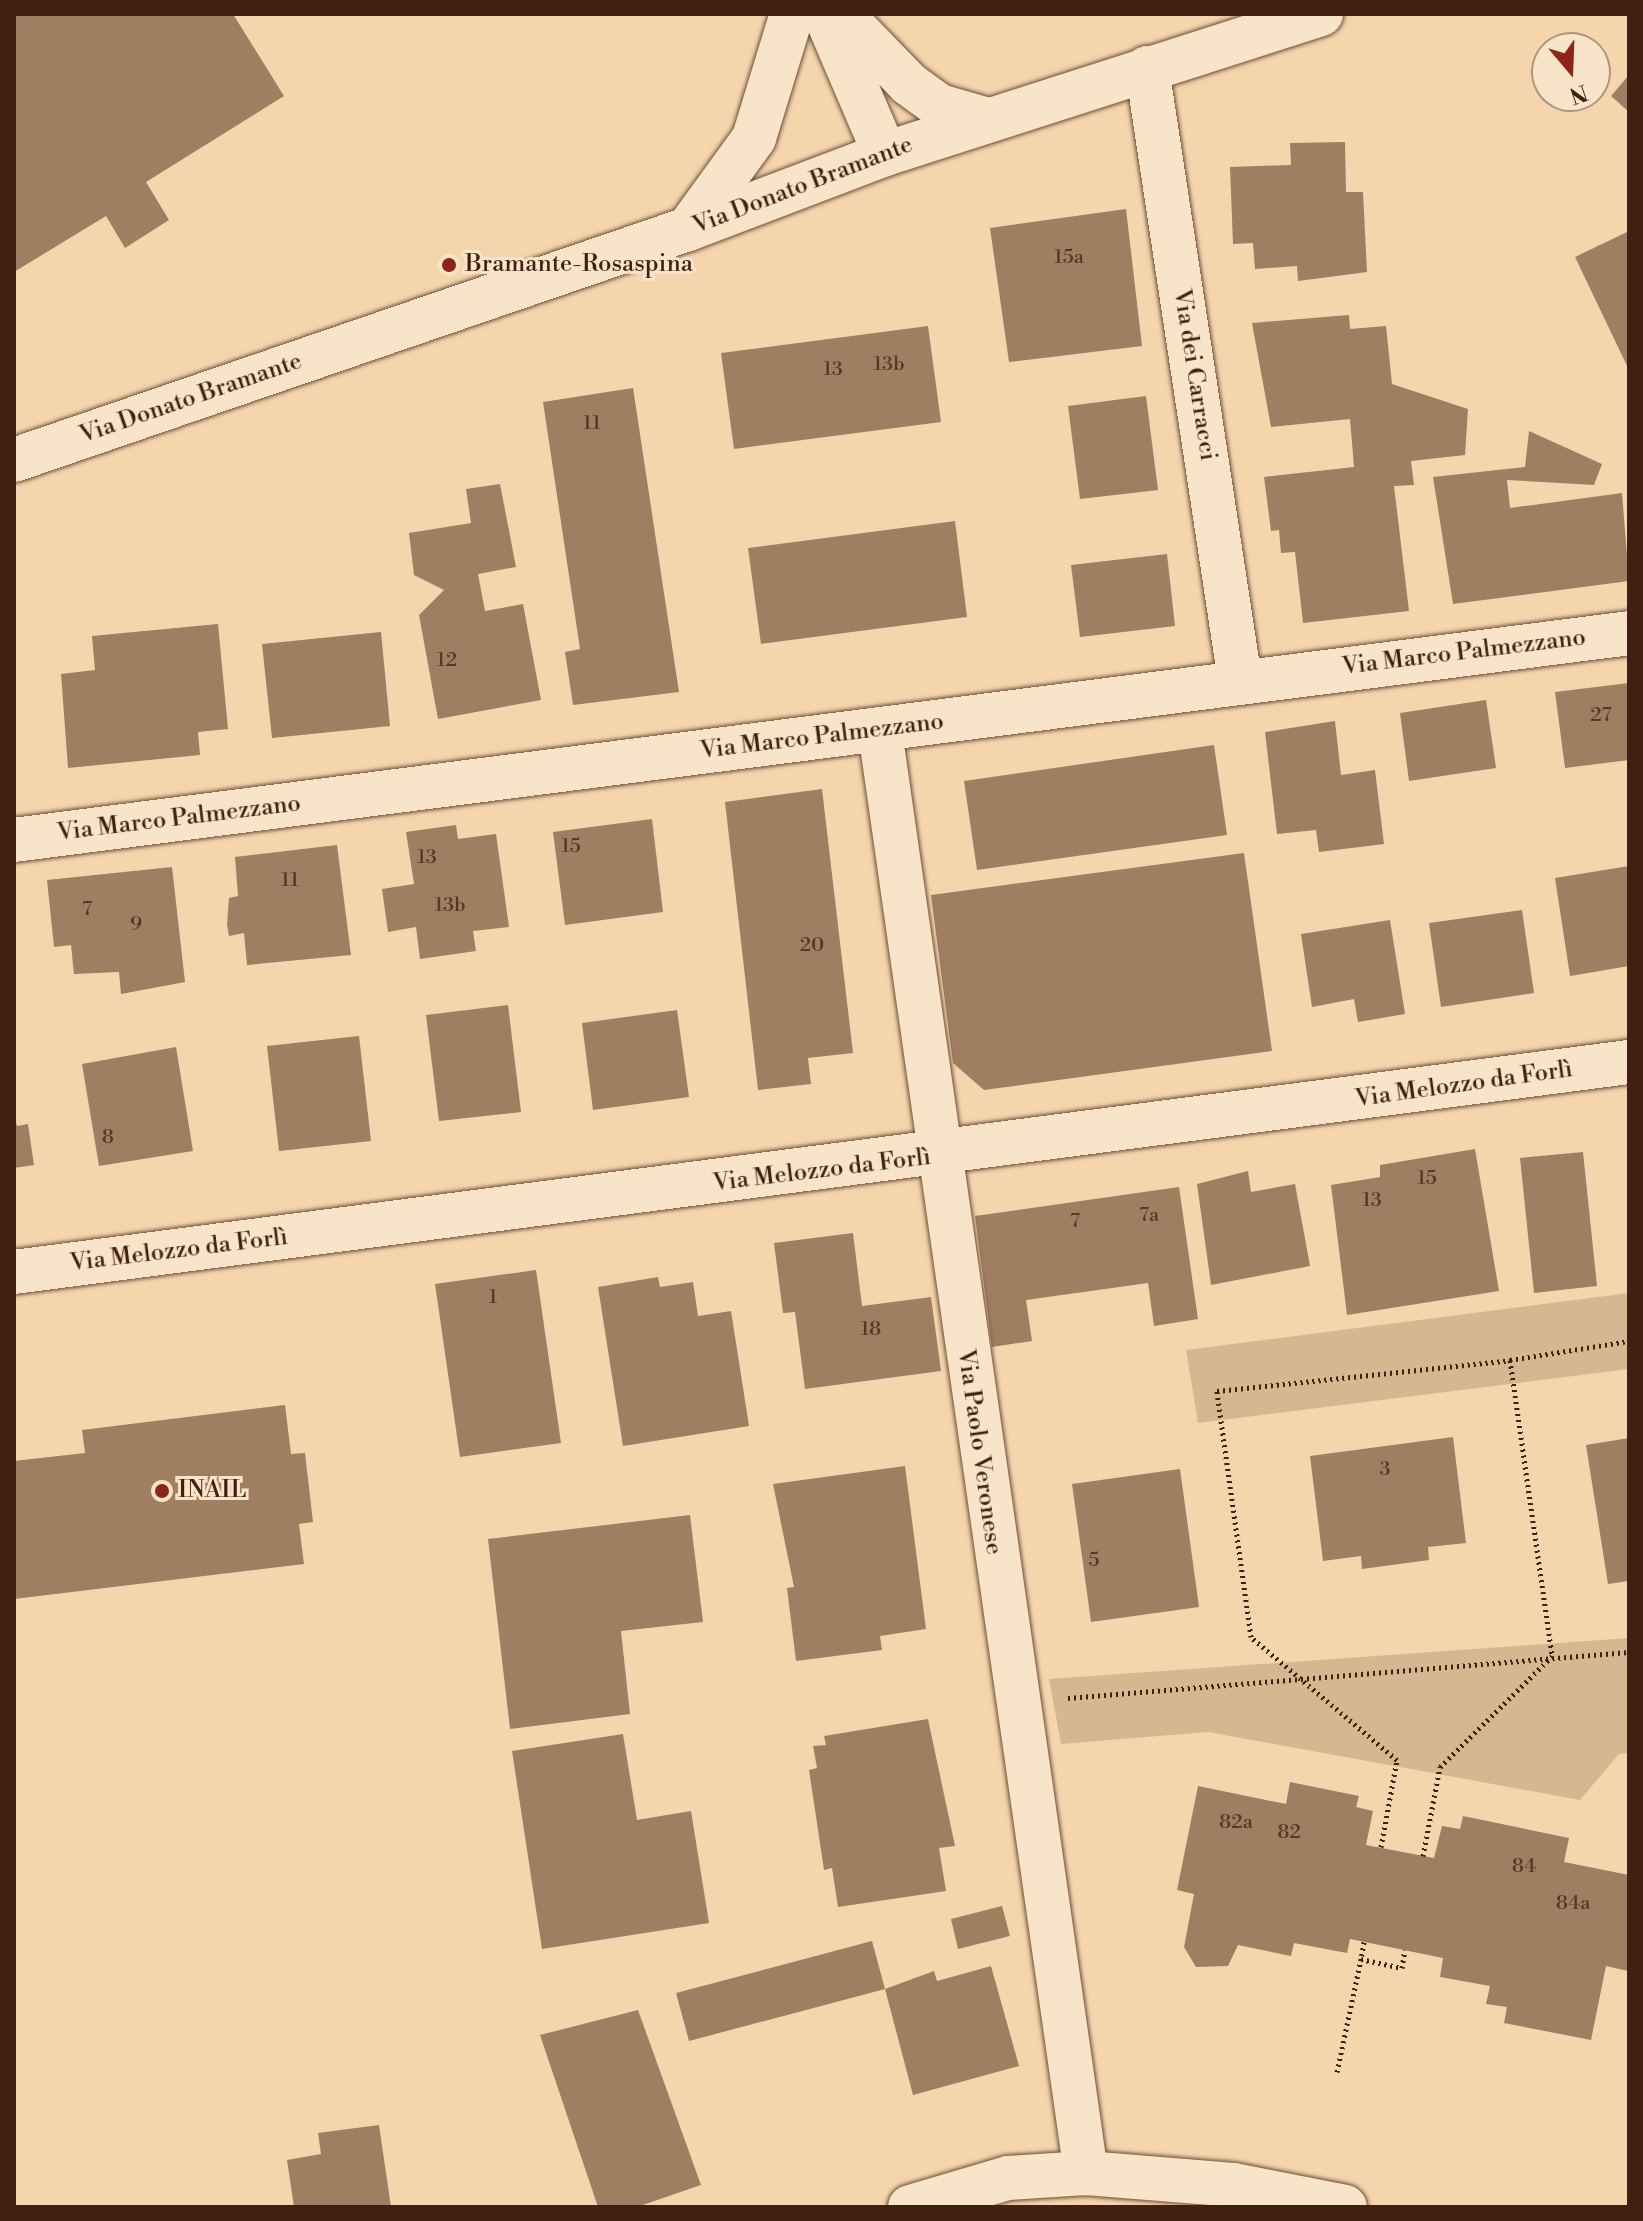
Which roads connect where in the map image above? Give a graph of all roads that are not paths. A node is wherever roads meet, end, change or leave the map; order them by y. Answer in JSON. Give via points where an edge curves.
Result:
{"nodes":[{"id":1,"x":792,"y":14,"type":"edge"},
{"id":2,"x":825,"y":14,"type":"edge"},
{"id":3,"x":841,"y":14,"type":"edge"},
{"id":4,"x":1321,"y":14,"type":"edge"},
{"id":5,"x":1147,"y":68,"type":"junction"},
{"id":6,"x":985,"y":119,"type":"junction"},
{"id":7,"x":885,"y":154,"type":"junction"},
{"id":8,"x":688,"y":229,"type":"junction"},
{"id":9,"x":14,"y":460,"type":"edge"},
{"id":10,"x":1629,"y":633,"type":"edge"},
{"id":11,"x":1240,"y":681,"type":"junction"},
{"id":12,"x":880,"y":731,"type":"junction"},
{"id":13,"x":14,"y":840,"type":"edge"},
{"id":14,"x":1629,"y":1062,"type":"edge"},
{"id":15,"x":937,"y":1157,"type":"junction"},
{"id":16,"x":14,"y":1272,"type":"edge"},
{"id":17,"x":1086,"y":2173,"type":"junction"},
{"id":18,"x":910,"y":2207,"type":"edge"},
{"id":19,"x":1345,"y":2207,"type":"edge"}],
"edges":[{"from":1,"to":8,"type":"street","via":[[754,138]]},
{"from":2,"to":7,"type":"street"},
{"from":3,"to":6,"type":"street","via":[[929,99]]},
{"from":4,"to":5,"type":"street","name":"Via Donato Bramante"},
{"from":5,"to":6,"type":"street","name":"Via Donato Bramante"},
{"from":5,"to":11,"type":"street","name":"Via dei Carracci"},
{"from":6,"to":7,"type":"street","name":"Via Donato Bramante"},
{"from":7,"to":8,"type":"street","name":"Via Donato Bramante"},
{"from":8,"to":9,"type":"street","name":"Via Donato Bramante"},
{"from":10,"to":11,"type":"street","name":"Via Marco Palmezzano"},
{"from":11,"to":12,"type":"street","name":"Via Marco Palmezzano"},
{"from":12,"to":13,"type":"street","name":"Via Marco Palmezzano"},
{"from":12,"to":15,"type":"street","name":"Via Paolo Veronese"},
{"from":14,"to":15,"type":"street","name":"Via Melozzo da Forlì"},
{"from":15,"to":16,"type":"street","name":"Via Melozzo da Forlì"},
{"from":15,"to":17,"type":"street","name":"Via Paolo Veronese"},
{"from":17,"to":18,"type":"street","via":[[1008,2178]]},
{"from":17,"to":19,"type":"street","via":[[1234,2185]]}]}
